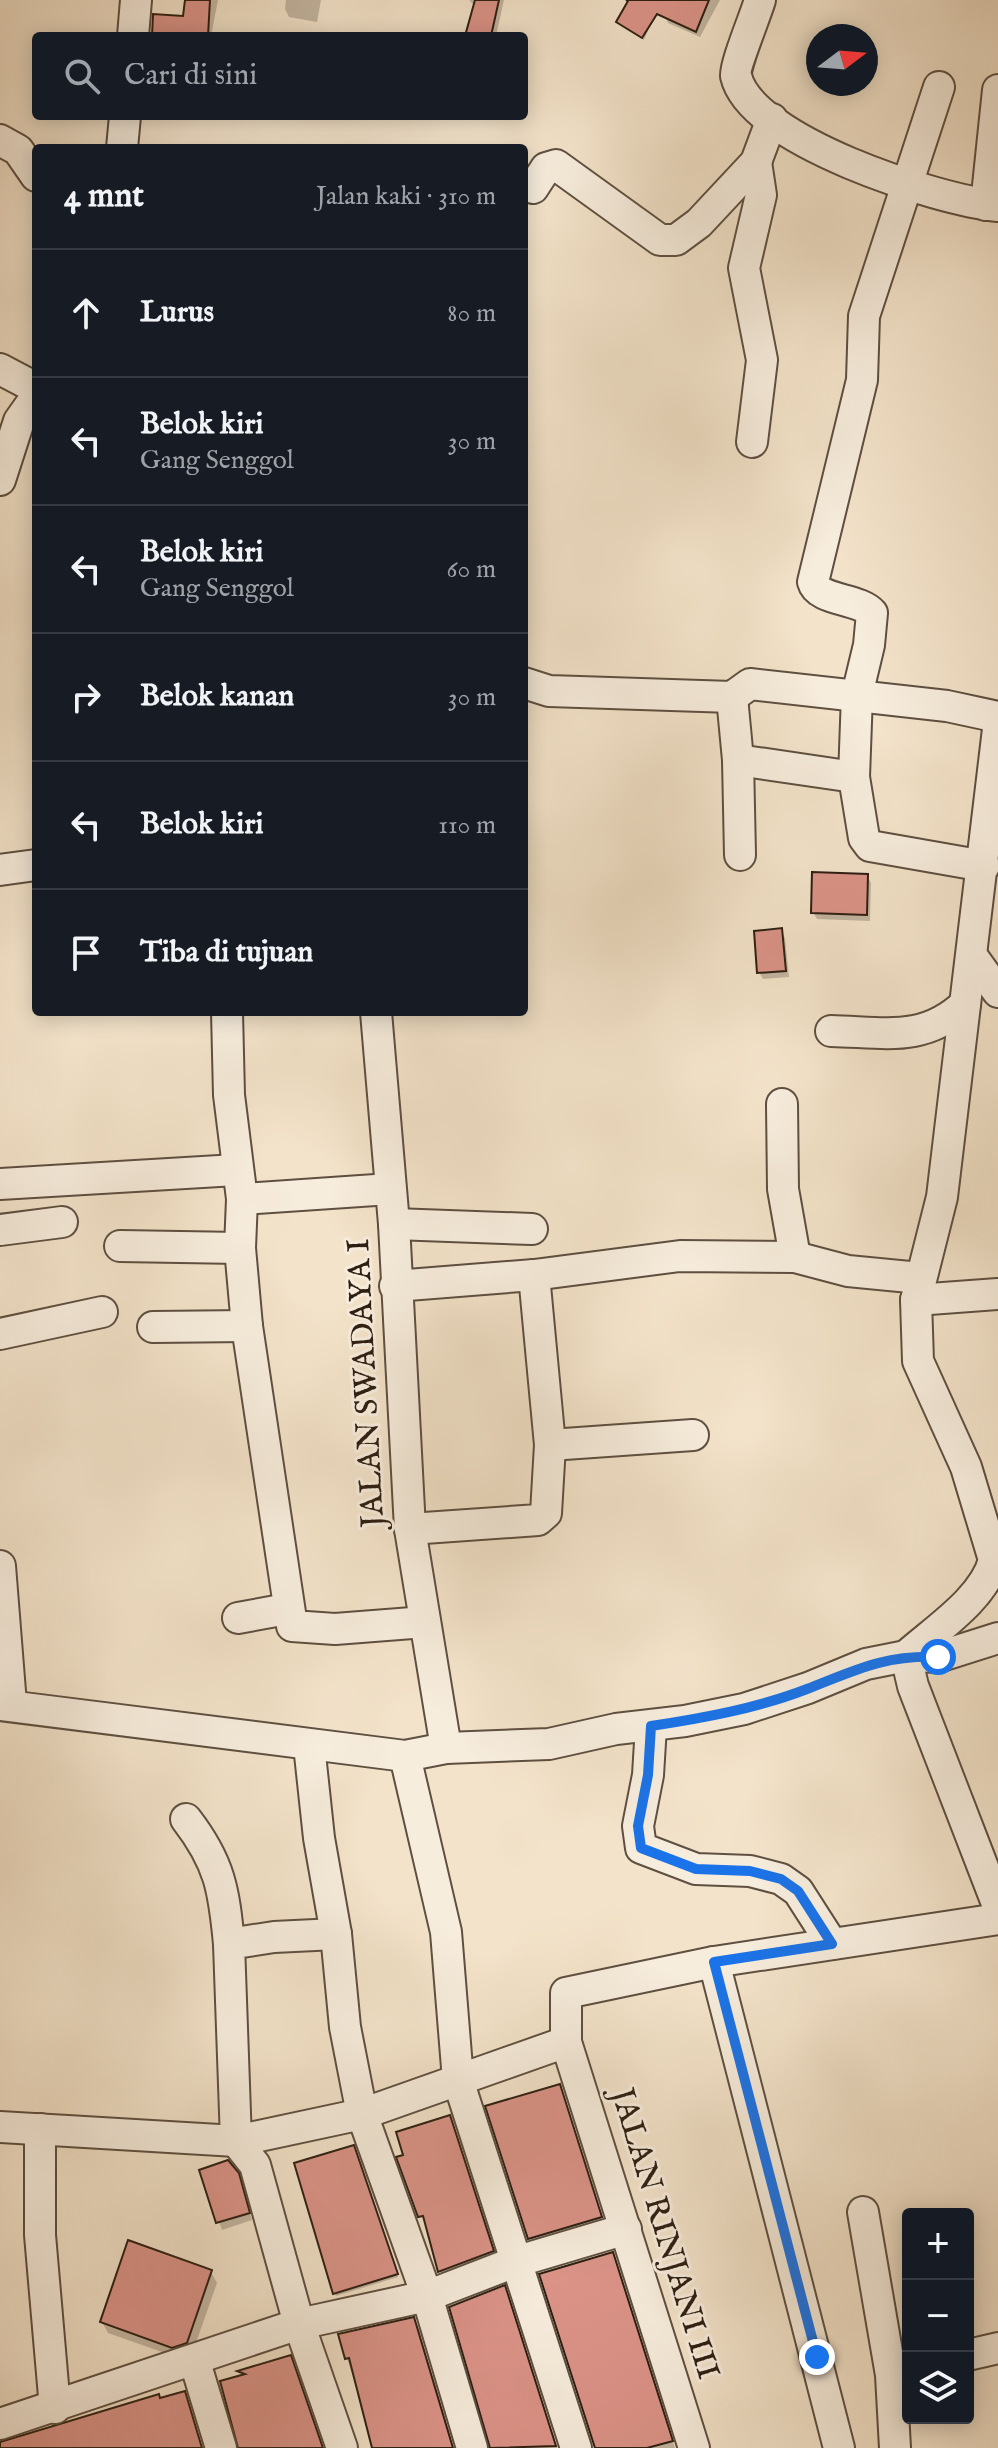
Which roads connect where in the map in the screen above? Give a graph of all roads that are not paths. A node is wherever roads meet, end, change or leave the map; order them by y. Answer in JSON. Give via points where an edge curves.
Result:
{"nodes":[{"id":1,"x":136,"y":0,"type":"edge"},
{"id":2,"x":760,"y":0,"type":"edge"},
{"id":3,"x":133,"y":32,"type":"edge"},
{"id":4,"x":939,"y":87,"type":"dead end"},
{"id":5,"x":998,"y":90,"type":"edge"},
{"id":6,"x":772,"y":119,"type":"junction"},
{"id":7,"x":125,"y":120,"type":"edge"},
{"id":8,"x":0,"y":140,"type":"edge"},
{"id":9,"x":122,"y":144,"type":"edge"},
{"id":10,"x":756,"y":162,"type":"junction"},
{"id":11,"x":32,"y":170,"type":"edge"},
{"id":12,"x":906,"y":186,"type":"junction"},
{"id":13,"x":533,"y":188,"type":"dead end"},
{"id":14,"x":992,"y":205,"type":"edge"},
{"id":15,"x":0,"y":369,"type":"edge"},
{"id":16,"x":32,"y":386,"type":"edge"},
{"id":17,"x":32,"y":403,"type":"edge"},
{"id":18,"x":752,"y":442,"type":"dead end"},
{"id":19,"x":0,"y":480,"type":"edge"},
{"id":20,"x":528,"y":684,"type":"edge"},
{"id":21,"x":857,"y":695,"type":"junction"},
{"id":22,"x":732,"y":697,"type":"junction"},
{"id":23,"x":998,"y":717,"type":"edge"},
{"id":24,"x":998,"y":729,"type":"edge"},
{"id":25,"x":738,"y":760,"type":"junction"},
{"id":26,"x":854,"y":777,"type":"junction"},
{"id":27,"x":740,"y":855,"type":"dead end"},
{"id":28,"x":32,"y":866,"type":"edge"},
{"id":29,"x":984,"y":866,"type":"junction"},
{"id":30,"x":0,"y":870,"type":"edge"},
{"id":31,"x":972,"y":956,"type":"junction"},
{"id":32,"x":998,"y":992,"type":"edge"},
{"id":33,"x":965,"y":1004,"type":"junction"},
{"id":34,"x":227,"y":1016,"type":"edge"},
{"id":35,"x":376,"y":1016,"type":"edge"},
{"id":36,"x":831,"y":1031,"type":"dead end"},
{"id":37,"x":782,"y":1104,"type":"dead end"},
{"id":38,"x":236,"y":1170,"type":"junction"},
{"id":39,"x":0,"y":1184,"type":"edge"},
{"id":40,"x":390,"y":1189,"type":"junction"},
{"id":41,"x":242,"y":1199,"type":"junction"},
{"id":42,"x":62,"y":1222,"type":"dead end"},
{"id":43,"x":394,"y":1224,"type":"junction"},
{"id":44,"x":532,"y":1229,"type":"dead end"},
{"id":45,"x":0,"y":1230,"type":"edge"},
{"id":46,"x":120,"y":1246,"type":"dead end"},
{"id":47,"x":240,"y":1248,"type":"junction"},
{"id":48,"x":795,"y":1257,"type":"junction"},
{"id":49,"x":534,"y":1275,"type":"junction"},
{"id":50,"x":395,"y":1286,"type":"junction"},
{"id":51,"x":918,"y":1289,"type":"junction"},
{"id":52,"x":998,"y":1294,"type":"edge"},
{"id":53,"x":102,"y":1312,"type":"dead end"},
{"id":54,"x":247,"y":1326,"type":"junction"},
{"id":55,"x":153,"y":1327,"type":"dead end"},
{"id":56,"x":0,"y":1334,"type":"edge"},
{"id":57,"x":693,"y":1435,"type":"dead end"},
{"id":58,"x":550,"y":1445,"type":"junction"},
{"id":59,"x":410,"y":1529,"type":"junction"},
{"id":60,"x":0,"y":1566,"type":"edge"},
{"id":61,"x":287,"y":1609,"type":"junction"},
{"id":62,"x":238,"y":1618,"type":"dead end"},
{"id":63,"x":425,"y":1622,"type":"junction"},
{"id":64,"x":998,"y":1638,"type":"edge"},
{"id":65,"x":906,"y":1656,"type":"junction"},
{"id":66,"x":6,"y":1704,"type":"edge"},
{"id":67,"x":651,"y":1726,"type":"junction"},
{"id":68,"x":309,"y":1745,"type":"junction"},
{"id":69,"x":446,"y":1748,"type":"junction"},
{"id":70,"x":405,"y":1756,"type":"junction"},
{"id":71,"x":186,"y":1819,"type":"dead end"},
{"id":72,"x":998,"y":1906,"type":"edge"},
{"id":73,"x":998,"y":1919,"type":"edge"},
{"id":74,"x":336,"y":1934,"type":"junction"},
{"id":75,"x":229,"y":1944,"type":"junction"},
{"id":76,"x":832,"y":1944,"type":"junction"},
{"id":77,"x":714,"y":1962,"type":"junction"},
{"id":78,"x":566,"y":2042,"type":"junction"},
{"id":79,"x":458,"y":2080,"type":"junction"},
{"id":80,"x":362,"y":2114,"type":"junction"},
{"id":81,"x":0,"y":2127,"type":"edge"},
{"id":82,"x":40,"y":2129,"type":"junction"},
{"id":83,"x":236,"y":2141,"type":"junction"},
{"id":84,"x":863,"y":2212,"type":"dead end"},
{"id":85,"x":626,"y":2229,"type":"junction"},
{"id":86,"x":515,"y":2262,"type":"junction"},
{"id":87,"x":427,"y":2296,"type":"junction"},
{"id":88,"x":299,"y":2324,"type":"junction"},
{"id":89,"x":998,"y":2348,"type":"edge"},
{"id":90,"x":974,"y":2354,"type":"edge"},
{"id":91,"x":195,"y":2362,"type":"junction"},
{"id":92,"x":900,"y":2373,"type":"edge"},
{"id":93,"x":55,"y":2408,"type":"junction"},
{"id":94,"x":0,"y":2424,"type":"edge"},
{"id":95,"x":221,"y":2448,"type":"edge"},
{"id":96,"x":342,"y":2448,"type":"edge"},
{"id":97,"x":472,"y":2448,"type":"edge"},
{"id":98,"x":576,"y":2448,"type":"edge"},
{"id":99,"x":694,"y":2448,"type":"edge"},
{"id":100,"x":839,"y":2448,"type":"edge"},
{"id":101,"x":895,"y":2448,"type":"edge"}],
"edges":[{"from":1,"to":3,"type":"street"},
{"from":2,"to":6,"type":"street","via":[[735,71],[740,89]]},
{"from":4,"to":12,"type":"street"},
{"from":5,"to":14,"type":"street"},
{"from":6,"to":10,"type":"street"},
{"from":6,"to":12,"type":"street","via":[[828,154]]},
{"from":7,"to":9,"type":"street"},
{"from":8,"to":11,"type":"street","via":[[18,150]]},
{"from":10,"to":13,"type":"street","via":[[676,240],[660,240],[556,165],[546,168]]},
{"from":10,"to":18,"type":"street","via":[[761,195],[744,268],[762,360]]},
{"from":12,"to":14,"type":"street"},
{"from":12,"to":21,"type":"street","via":[[864,316],[862,380],[813,582],[819,591],[872,613]]},
{"from":15,"to":16,"type":"street"},
{"from":17,"to":19,"type":"street","via":[[19,421]]},
{"from":20,"to":22,"type":"street","via":[[549,691]]},
{"from":21,"to":22,"type":"street","via":[[750,684]]},
{"from":21,"to":23,"type":"street"},
{"from":21,"to":26,"type":"street"},
{"from":22,"to":25,"type":"street"},
{"from":24,"to":29,"type":"street"},
{"from":25,"to":26,"type":"street"},
{"from":25,"to":27,"type":"street"},
{"from":26,"to":29,"type":"street","via":[[862,832],[870,846]]},
{"from":28,"to":30,"type":"street"},
{"from":29,"to":31,"type":"street"},
{"from":31,"to":32,"type":"street"},
{"from":31,"to":33,"type":"street"},
{"from":33,"to":36,"type":"street","via":[[945,1022],[917,1032]]},
{"from":33,"to":51,"type":"street","via":[[942,1197]]},
{"from":34,"to":38,"type":"street"},
{"from":35,"to":40,"type":"street","name":"JALAN SWADAYA I"},
{"from":37,"to":48,"type":"street","via":[[783,1189]]},
{"from":38,"to":39,"type":"street"},
{"from":38,"to":41,"type":"street"},
{"from":40,"to":41,"type":"street"},
{"from":40,"to":43,"type":"street","name":"JALAN SWADAYA I"},
{"from":41,"to":47,"type":"street"},
{"from":42,"to":45,"type":"street"},
{"from":43,"to":44,"type":"street"},
{"from":43,"to":50,"type":"street","name":"JALAN SWADAYA I"},
{"from":46,"to":47,"type":"street"},
{"from":47,"to":54,"type":"street"},
{"from":48,"to":49,"type":"street","via":[[680,1256]]},
{"from":48,"to":51,"type":"street"},
{"from":49,"to":50,"type":"street"},
{"from":49,"to":58,"type":"street"},
{"from":50,"to":59,"type":"street","name":"JALAN SWADAYA I"},
{"from":51,"to":52,"type":"street"},
{"from":51,"to":65,"type":"street","via":[[918,1361],[966,1467],[994,1560],[990,1576],[977,1591]]},
{"from":53,"to":56,"type":"street"},
{"from":54,"to":55,"type":"street"},
{"from":54,"to":61,"type":"street"},
{"from":57,"to":58,"type":"street"},
{"from":58,"to":59,"type":"street","via":[[546,1513],[538,1520]]},
{"from":59,"to":63,"type":"street","name":"JALAN SWADAYA I"},
{"from":60,"to":66,"type":"street"},
{"from":61,"to":62,"type":"street"},
{"from":61,"to":63,"type":"street","via":[[292,1626],[308,1629]]},
{"from":63,"to":69,"type":"street","name":"JALAN SWADAYA I"},
{"from":64,"to":65,"type":"street","via":[[938,1657]]},
{"from":65,"to":67,"type":"street","via":[[866,1664],[744,1709]]},
{"from":65,"to":72,"type":"street"},
{"from":66,"to":68,"type":"street"},
{"from":67,"to":69,"type":"street","via":[[549,1744]]},
{"from":67,"to":76,"type":"street","via":[[638,1826],[641,1848],[696,1869],[750,1871],[781,1879],[798,1891]]},
{"from":68,"to":70,"type":"street"},
{"from":68,"to":74,"type":"street"},
{"from":69,"to":70,"type":"street"},
{"from":70,"to":79,"type":"street","via":[[446,1932]]},
{"from":71,"to":75,"type":"street","via":[[209,1849],[223,1883]]},
{"from":73,"to":76,"type":"street"},
{"from":74,"to":75,"type":"street"},
{"from":74,"to":80,"type":"street","via":[[345,2027]]},
{"from":75,"to":83,"type":"street"},
{"from":76,"to":77,"type":"street"},
{"from":77,"to":78,"type":"street","name":"JALAN RINJANI III","via":[[566,1993]]},
{"from":77,"to":100,"type":"street"},
{"from":78,"to":79,"type":"street"},
{"from":78,"to":85,"type":"street","name":"JALAN RINJANI III"},
{"from":79,"to":80,"type":"street"},
{"from":79,"to":86,"type":"street"},
{"from":80,"to":83,"type":"street"},
{"from":80,"to":87,"type":"street"},
{"from":81,"to":82,"type":"street"},
{"from":82,"to":83,"type":"street"},
{"from":82,"to":93,"type":"street","via":[[40,2235]]},
{"from":83,"to":88,"type":"street","via":[[255,2165]]},
{"from":84,"to":92,"type":"street"},
{"from":85,"to":86,"type":"street"},
{"from":85,"to":99,"type":"street","name":"JALAN RINJANI III"},
{"from":86,"to":87,"type":"street"},
{"from":86,"to":98,"type":"street"},
{"from":87,"to":88,"type":"street"},
{"from":87,"to":97,"type":"street"},
{"from":88,"to":91,"type":"street"},
{"from":88,"to":96,"type":"street"},
{"from":89,"to":90,"type":"street"},
{"from":91,"to":93,"type":"street"},
{"from":91,"to":95,"type":"street"},
{"from":92,"to":101,"type":"street"},
{"from":93,"to":94,"type":"street"}]}
